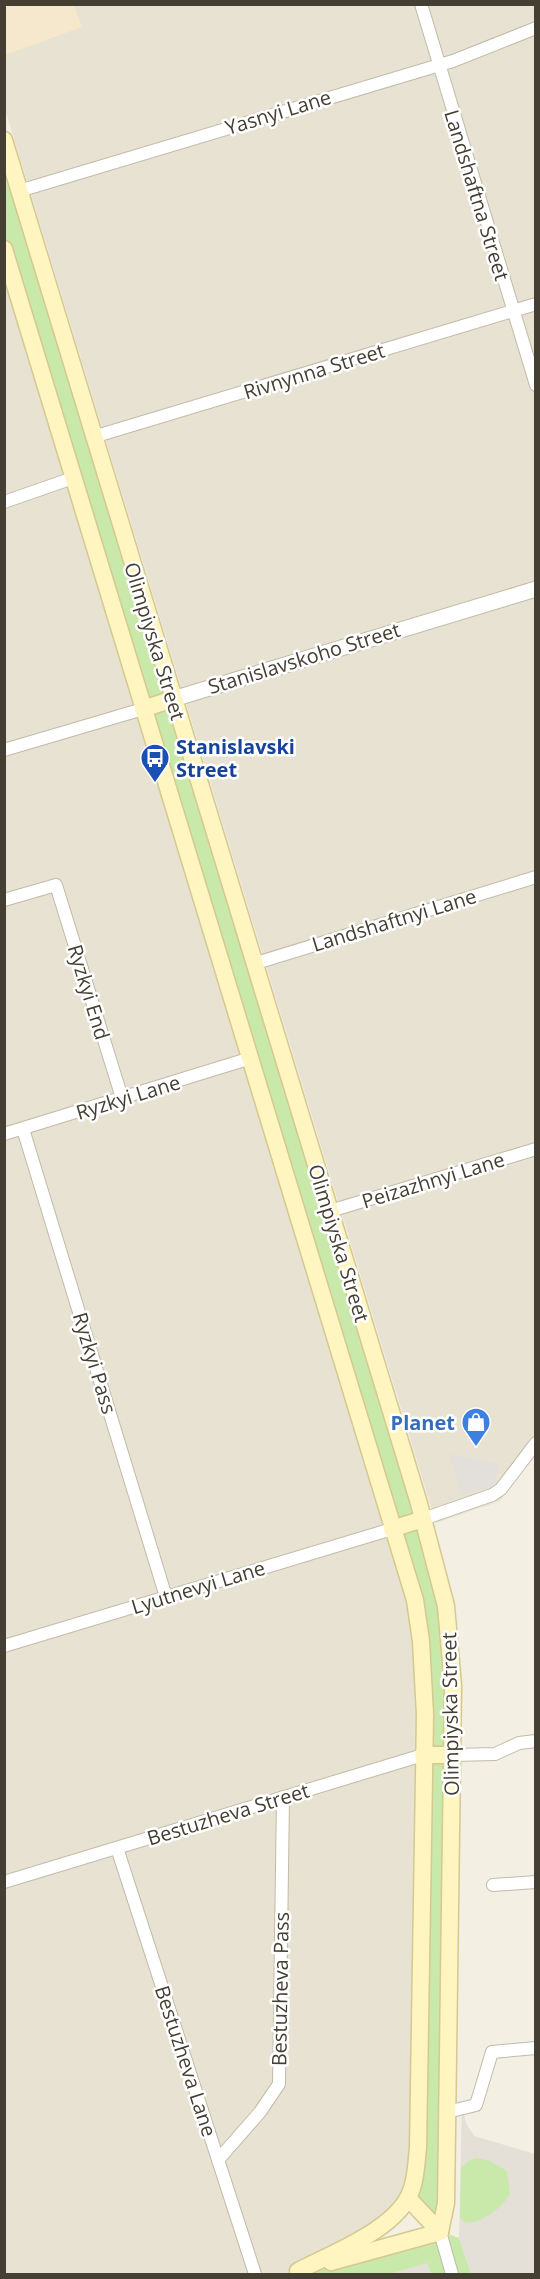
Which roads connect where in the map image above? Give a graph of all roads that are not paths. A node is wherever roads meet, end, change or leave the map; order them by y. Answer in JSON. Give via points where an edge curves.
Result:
{"nodes":[{"id":1,"x":421,"y":4,"type":"edge"},
{"id":2,"x":536,"y":28,"type":"edge"},
{"id":3,"x":438,"y":66,"type":"junction"},
{"id":4,"x":4,"y":140,"type":"edge"},
{"id":5,"x":19,"y":191,"type":"junction"},
{"id":6,"x":4,"y":249,"type":"edge"},
{"id":7,"x":536,"y":304,"type":"edge"},
{"id":8,"x":512,"y":310,"type":"junction"},
{"id":9,"x":536,"y":386,"type":"edge"},
{"id":10,"x":93,"y":437,"type":"junction"},
{"id":11,"x":74,"y":478,"type":"junction"},
{"id":12,"x":4,"y":502,"type":"edge"},
{"id":13,"x":536,"y":589,"type":"edge"},
{"id":14,"x":173,"y":699,"type":"junction"},
{"id":15,"x":143,"y":709,"type":"junction"},
{"id":16,"x":4,"y":750,"type":"edge"},
{"id":17,"x":536,"y":877,"type":"edge"},
{"id":18,"x":4,"y":900,"type":"edge"},
{"id":19,"x":253,"y":964,"type":"junction"},
{"id":20,"x":251,"y":1058,"type":"junction"},
{"id":21,"x":123,"y":1098,"type":"junction"},
{"id":22,"x":23,"y":1129,"type":"junction"},
{"id":23,"x":4,"y":1134,"type":"edge"},
{"id":24,"x":536,"y":1149,"type":"edge"},
{"id":25,"x":330,"y":1211,"type":"junction"},
{"id":26,"x":536,"y":1443,"type":"edge"},
{"id":27,"x":423,"y":1519,"type":"junction"},
{"id":28,"x":392,"y":1529,"type":"junction"},
{"id":29,"x":166,"y":1597,"type":"junction"},
{"id":30,"x":4,"y":1646,"type":"edge"},
{"id":31,"x":536,"y":1741,"type":"edge"},
{"id":32,"x":423,"y":1755,"type":"junction"},
{"id":33,"x":453,"y":1755,"type":"junction"},
{"id":34,"x":283,"y":1797,"type":"junction"},
{"id":35,"x":117,"y":1848,"type":"junction"},
{"id":36,"x":4,"y":1882,"type":"edge"},
{"id":37,"x":536,"y":1882,"type":"edge"},
{"id":38,"x":493,"y":1885,"type":"dead end"},
{"id":39,"x":536,"y":2049,"type":"edge"},
{"id":40,"x":447,"y":2112,"type":"junction"},
{"id":41,"x":418,"y":2148,"type":"junction"},
{"id":42,"x":447,"y":2148,"type":"junction"},
{"id":43,"x":218,"y":2160,"type":"junction"},
{"id":44,"x":408,"y":2198,"type":"junction"},
{"id":45,"x":440,"y":2232,"type":"junction"},
{"id":46,"x":292,"y":2273,"type":"edge"},
{"id":47,"x":255,"y":2274,"type":"edge"},
{"id":48,"x":452,"y":2274,"type":"edge"}],
"edges":[{"from":1,"to":3,"type":"street","name":"Landshaftna Street"},
{"from":2,"to":3,"type":"street","name":"Yasnyi Lane"},
{"from":3,"to":5,"type":"street","name":"Yasnyi Lane"},
{"from":3,"to":8,"type":"street","name":"Landshaftna Street"},
{"from":4,"to":5,"type":"main road","name":"Olimpiyska Street"},
{"from":5,"to":10,"type":"main road","name":"Olimpiyska Street"},
{"from":6,"to":11,"type":"main road","name":"Olimpiyska Street"},
{"from":7,"to":8,"type":"street","name":"Rivnynna Street"},
{"from":8,"to":9,"type":"street","name":"Landshaftna Street"},
{"from":8,"to":10,"type":"street","name":"Rivnynna Street"},
{"from":10,"to":14,"type":"main road","name":"Olimpiyska Street"},
{"from":11,"to":12,"type":"street"},
{"from":11,"to":15,"type":"main road","name":"Olimpiyska Street"},
{"from":13,"to":14,"type":"street","name":"Stanislavskoho Street"},
{"from":14,"to":15,"type":"main road","name":"Stanislavskoho Street"},
{"from":14,"to":19,"type":"main road","name":"Olimpiyska Street"},
{"from":15,"to":16,"type":"street","name":"Stanislavskoho Street"},
{"from":15,"to":20,"type":"main road","name":"Olimpiyska Street"},
{"from":17,"to":19,"type":"street","name":"Landshaftnyi Lane"},
{"from":18,"to":21,"type":"street","name":"Ryzkyi End","via":[[56,885]]},
{"from":19,"to":25,"type":"main road","name":"Olimpiyska Street"},
{"from":20,"to":21,"type":"street","name":"Ryzkyi Lane"},
{"from":20,"to":28,"type":"main road","name":"Olimpiyska Street"},
{"from":21,"to":22,"type":"street","name":"Ryzkyi Lane"},
{"from":22,"to":23,"type":"street","name":"Ryzkyi Lane"},
{"from":22,"to":29,"type":"street","name":"Ryzkyi Pass"},
{"from":24,"to":25,"type":"street","name":"Peizazhnyi Lane"},
{"from":25,"to":27,"type":"main road","name":"Olimpiyska Street"},
{"from":26,"to":27,"type":"street","via":[[501,1490]]},
{"from":27,"to":28,"type":"main road"},
{"from":27,"to":33,"type":"main road","name":"Olimpiyska Street","via":[[451,1641]]},
{"from":28,"to":29,"type":"street","name":"Lyutnevyi Lane"},
{"from":28,"to":32,"type":"main road","name":"Olimpiyska Street","via":[[419,1620],[424,1677]]},
{"from":29,"to":30,"type":"street","name":"Lyutnevyi Lane"},
{"from":31,"to":33,"type":"street","via":[[519,1743],[495,1754]]},
{"from":32,"to":33,"type":"main road","name":"Bestuzheva Street"},
{"from":32,"to":34,"type":"street","name":"Bestuzheva Street"},
{"from":32,"to":41,"type":"main road","name":"Olimpiyska Street"},
{"from":33,"to":40,"type":"main road","name":"Olimpiyska Street"},
{"from":34,"to":35,"type":"street","name":"Bestuzheva Street"},
{"from":34,"to":43,"type":"street","name":"Bestuzheva Pass","via":[[279,2084]]},
{"from":35,"to":36,"type":"street","name":"Bestuzheva Street"},
{"from":35,"to":43,"type":"street","name":"Bestuzheva Lane"},
{"from":37,"to":38,"type":"street"},
{"from":39,"to":40,"type":"street","via":[[492,2052],[476,2105]]},
{"from":40,"to":42,"type":"main road","name":"Olimpiyska Street"},
{"from":41,"to":42,"type":"main road"},
{"from":41,"to":44,"type":"main road","name":"Olimpiyska Street"},
{"from":42,"to":45,"type":"main road","name":"Olimpiyska Street","via":[[446,2203]]},
{"from":43,"to":47,"type":"street","name":"Bestuzheva Lane"},
{"from":44,"to":45,"type":"main road"},
{"from":44,"to":46,"type":"main road","via":[[383,2224]]},
{"from":45,"to":46,"type":"main road"},
{"from":45,"to":48,"type":"street"}]}
